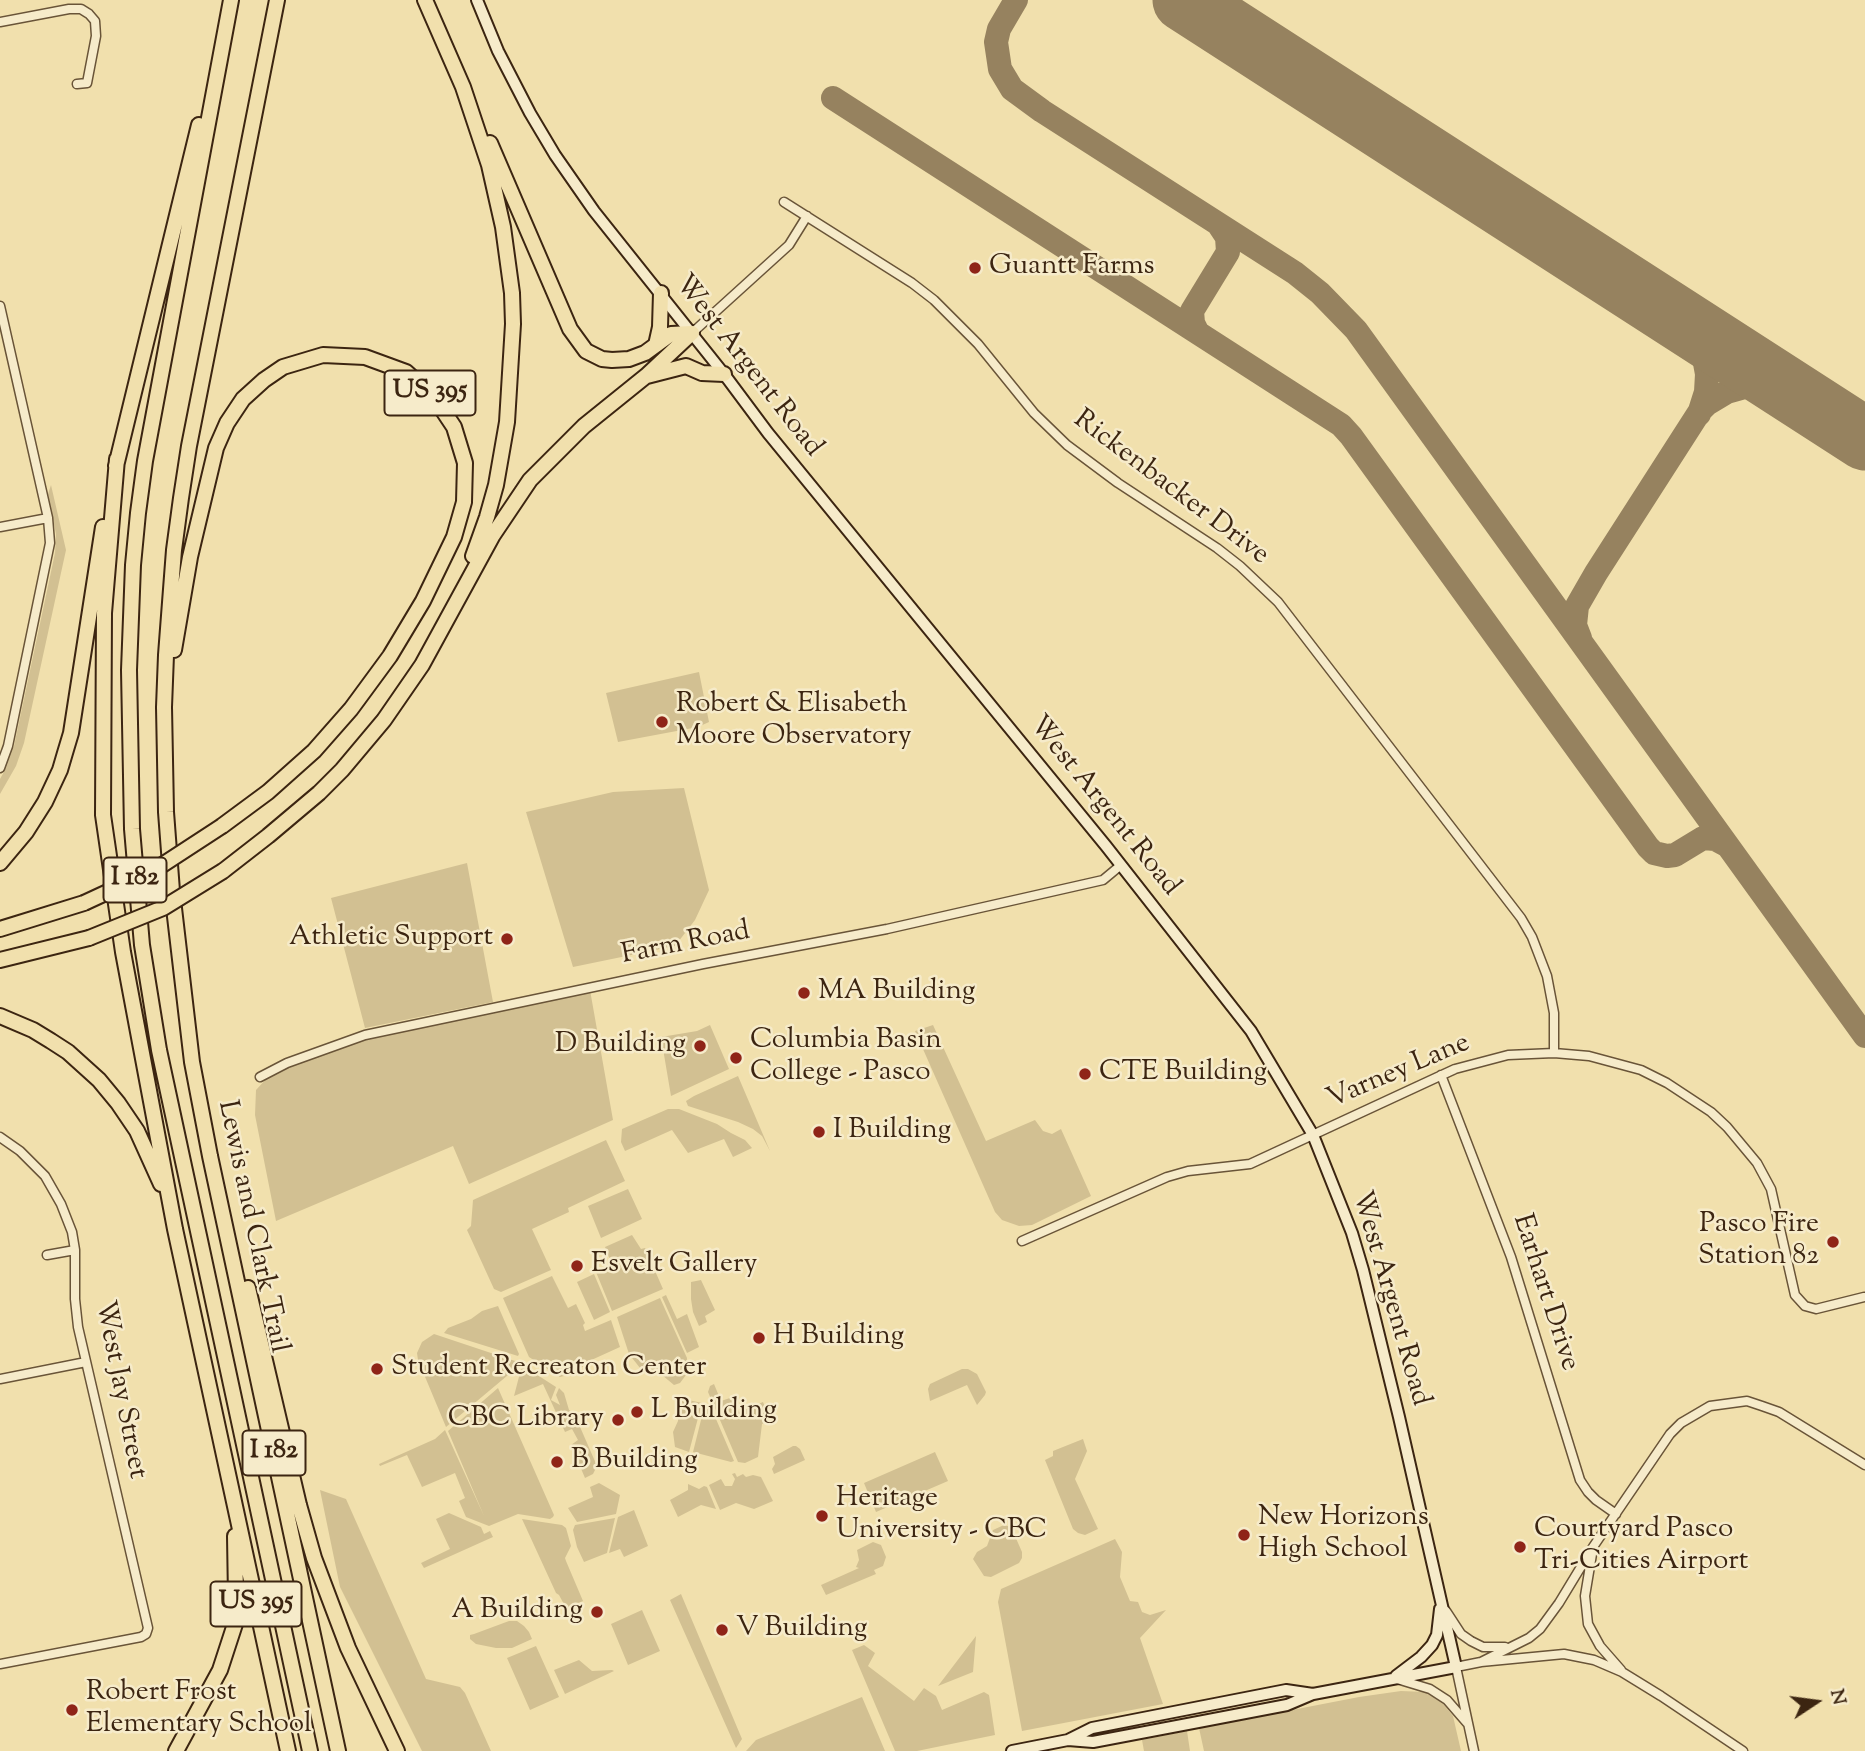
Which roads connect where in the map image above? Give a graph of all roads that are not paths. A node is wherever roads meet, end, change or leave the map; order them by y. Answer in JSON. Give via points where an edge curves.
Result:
{"nodes":[{"id":1,"x":230,"y":0,"type":"edge"},
{"id":2,"x":276,"y":0,"type":"edge"},
{"id":3,"x":425,"y":0,"type":"edge"},
{"id":4,"x":477,"y":0,"type":"edge"},
{"id":5,"x":0,"y":22,"type":"edge"},
{"id":6,"x":78,"y":84,"type":"dead end"},
{"id":7,"x":463,"y":87,"type":"junction"},
{"id":8,"x":784,"y":202,"type":"dead end"},
{"id":9,"x":807,"y":216,"type":"junction"},
{"id":10,"x":660,"y":293,"type":"junction"},
{"id":11,"x":0,"y":306,"type":"edge"},
{"id":12,"x":692,"y":333,"type":"junction"},
{"id":13,"x":656,"y":345,"type":"junction"},
{"id":14,"x":724,"y":373,"type":"junction"},
{"id":15,"x":646,"y":376,"type":"junction"},
{"id":16,"x":117,"y":458,"type":"junction"},
{"id":17,"x":48,"y":518,"type":"junction"},
{"id":18,"x":0,"y":527,"type":"edge"},
{"id":19,"x":452,"y":610,"type":"junction"},
{"id":20,"x":164,"y":707,"type":"junction"},
{"id":21,"x":0,"y":768,"type":"edge"},
{"id":22,"x":0,"y":863,"type":"edge"},
{"id":23,"x":1121,"y":865,"type":"junction"},
{"id":24,"x":0,"y":929,"type":"edge"},
{"id":25,"x":0,"y":960,"type":"edge"},
{"id":26,"x":0,"y":1016,"type":"edge"},
{"id":27,"x":1553,"y":1053,"type":"junction"},
{"id":28,"x":1441,"y":1076,"type":"junction"},
{"id":29,"x":260,"y":1077,"type":"dead end"},
{"id":30,"x":1313,"y":1135,"type":"junction"},
{"id":31,"x":0,"y":1137,"type":"edge"},
{"id":32,"x":210,"y":1156,"type":"junction"},
{"id":33,"x":175,"y":1229,"type":"junction"},
{"id":34,"x":1022,"y":1241,"type":"dead end"},
{"id":35,"x":75,"y":1250,"type":"junction"},
{"id":36,"x":47,"y":1255,"type":"dead end"},
{"id":37,"x":1864,"y":1297,"type":"edge"},
{"id":38,"x":86,"y":1362,"type":"junction"},
{"id":39,"x":0,"y":1379,"type":"edge"},
{"id":40,"x":225,"y":1458,"type":"junction"},
{"id":41,"x":1865,"y":1465,"type":"edge"},
{"id":42,"x":1616,"y":1514,"type":"junction"},
{"id":43,"x":1593,"y":1547,"type":"junction"},
{"id":44,"x":1441,"y":1603,"type":"junction"},
{"id":45,"x":1511,"y":1646,"type":"junction"},
{"id":46,"x":1481,"y":1662,"type":"junction"},
{"id":47,"x":0,"y":1664,"type":"edge"},
{"id":48,"x":1456,"y":1667,"type":"junction"},
{"id":49,"x":1622,"y":1672,"type":"junction"},
{"id":50,"x":1394,"y":1678,"type":"junction"},
{"id":51,"x":1468,"y":1725,"type":"junction"},
{"id":52,"x":176,"y":1751,"type":"edge"},
{"id":53,"x":288,"y":1751,"type":"edge"},
{"id":54,"x":310,"y":1751,"type":"edge"},
{"id":55,"x":338,"y":1751,"type":"edge"},
{"id":56,"x":397,"y":1751,"type":"edge"},
{"id":57,"x":1015,"y":1751,"type":"edge"},
{"id":58,"x":1474,"y":1751,"type":"edge"},
{"id":59,"x":1743,"y":1751,"type":"edge"}],
"edges":[{"from":1,"to":16,"type":"highway"},
{"from":1,"to":54,"type":"highway","number":"I 182","via":[[138,513],[129,670],[132,828],[142,945],[159,1050]]},
{"from":2,"to":20,"type":"highway","number":"I 182","via":[[189,446],[169,602]]},
{"from":3,"to":7,"type":"highway"},
{"from":4,"to":10,"type":"main road","name":"West Argent Road","via":[[510,76],[555,155]]},
{"from":5,"to":6,"type":"street","via":[[69,9],[89,14],[95,21],[96,36],[87,83]]},
{"from":7,"to":13,"type":"highway","via":[[580,344],[594,356],[621,361],[645,354]]},
{"from":7,"to":19,"type":"highway","via":[[497,195],[509,260],[513,324],[508,422],[496,485]]},
{"from":8,"to":9,"type":"street","name":"Rickenbacker Drive"},
{"from":9,"to":12,"type":"street","via":[[789,245]]},
{"from":9,"to":27,"type":"street","name":"Rickenbacker Drive","via":[[934,300],[978,344],[1034,413],[1068,444],[1217,548],[1278,602],[1521,918],[1547,976],[1554,1013]]},
{"from":10,"to":12,"type":"main road","name":"West Argent Road"},
{"from":10,"to":13,"type":"highway"},
{"from":11,"to":17,"type":"street"},
{"from":12,"to":13,"type":"highway","via":[[671,334]]},
{"from":12,"to":14,"type":"main road","name":"West Argent Road"},
{"from":12,"to":15,"type":"highway"},
{"from":14,"to":15,"type":"highway","via":[[702,373],[686,366]]},
{"from":14,"to":23,"type":"main road","name":"West Argent Road"},
{"from":15,"to":19,"type":"highway","via":[[584,426],[530,480]]},
{"from":16,"to":22,"type":"highway","via":[[65,753],[41,809]]},
{"from":16,"to":33,"type":"highway","via":[[104,613],[103,815],[123,953]]},
{"from":17,"to":18,"type":"street"},
{"from":17,"to":21,"type":"street","via":[[49,555]]},
{"from":19,"to":25,"type":"highway","bridge":true,"via":[[410,684],[342,770],[223,871],[163,908],[89,938]]},
{"from":20,"to":24,"type":"highway","number":"US 395","bridge":true,"via":[[190,557],[216,448],[243,399],[283,367],[323,355],[365,357],[406,373],[435,397],[454,427],[465,463],[464,502],[454,537],[390,656],[314,751],[222,826],[153,871],[84,902]]},
{"from":20,"to":32,"type":"highway","name":"Lewis and Clark Trail","number":"I 182","via":[[172,891],[192,1062]]},
{"from":23,"to":29,"type":"street","name":"Farm Road","via":[[1103,880],[887,929],[365,1035]]},
{"from":23,"to":30,"type":"main road","name":"West Argent Road","via":[[1251,1031]]},
{"from":26,"to":33,"type":"highway","number":"US 395","via":[[33,1030],[76,1059],[118,1103],[159,1178]]},
{"from":27,"to":28,"type":"street","name":"Varney Lane","via":[[1508,1055]]},
{"from":27,"to":37,"type":"street","name":"Varney Lane","via":[[1589,1056],[1641,1070],[1711,1112],[1757,1163],[1771,1189],[1795,1295],[1805,1306],[1816,1309]]},
{"from":28,"to":30,"type":"street","name":"Varney Lane"},
{"from":28,"to":42,"type":"street","name":"Earhart Drive","via":[[1511,1256],[1580,1480],[1596,1500]]},
{"from":30,"to":34,"type":"street","name":"Varney Lane","via":[[1250,1164],[1167,1177]]},
{"from":30,"to":44,"type":"main road","name":"West Argent Road","via":[[1363,1269]]},
{"from":31,"to":35,"type":"street","name":"West Jay Street","via":[[45,1176],[65,1211]]},
{"from":32,"to":55,"type":"highway","name":"Lewis and Clark Trail","number":"I 182"},
{"from":32,"to":56,"type":"highway","via":[[220,1167],[314,1558],[348,1648]]},
{"from":33,"to":40,"type":"highway","number":"US 395"},
{"from":35,"to":36,"type":"street"},
{"from":35,"to":38,"type":"street","name":"West Jay Street","via":[[76,1312]]},
{"from":38,"to":39,"type":"street"},
{"from":38,"to":47,"type":"street","name":"West Jay Street","via":[[148,1628],[146,1634],[133,1639]]},
{"from":40,"to":52,"type":"highway","via":[[234,1525],[235,1624],[220,1670]]},
{"from":40,"to":53,"type":"highway","number":"US 395"},
{"from":41,"to":42,"type":"street","via":[[1779,1412],[1747,1401],[1710,1406],[1670,1434]]},
{"from":42,"to":43,"type":"street"},
{"from":43,"to":45,"type":"street","via":[[1548,1620],[1529,1638]]},
{"from":43,"to":49,"type":"street","via":[[1586,1583],[1587,1617],[1595,1639]]},
{"from":44,"to":45,"type":"street","via":[[1451,1622],[1471,1641],[1483,1647]]},
{"from":44,"to":48,"type":"main road","name":"West Argent Road"},
{"from":44,"to":50,"type":"main road","via":[[1432,1646]]},
{"from":45,"to":46,"type":"street"},
{"from":46,"to":48,"type":"street"},
{"from":46,"to":49,"type":"street","via":[[1564,1654]]},
{"from":48,"to":50,"type":"main road"},
{"from":48,"to":51,"type":"street","name":"West Argent Road"},
{"from":49,"to":59,"type":"street"},
{"from":50,"to":51,"type":"street","via":[[1430,1689],[1447,1700]]},
{"from":50,"to":57,"type":"main road","via":[[1313,1694],[1287,1705],[1107,1740],[1068,1740]]},
{"from":51,"to":58,"type":"street","name":"West Argent Road"}]}
